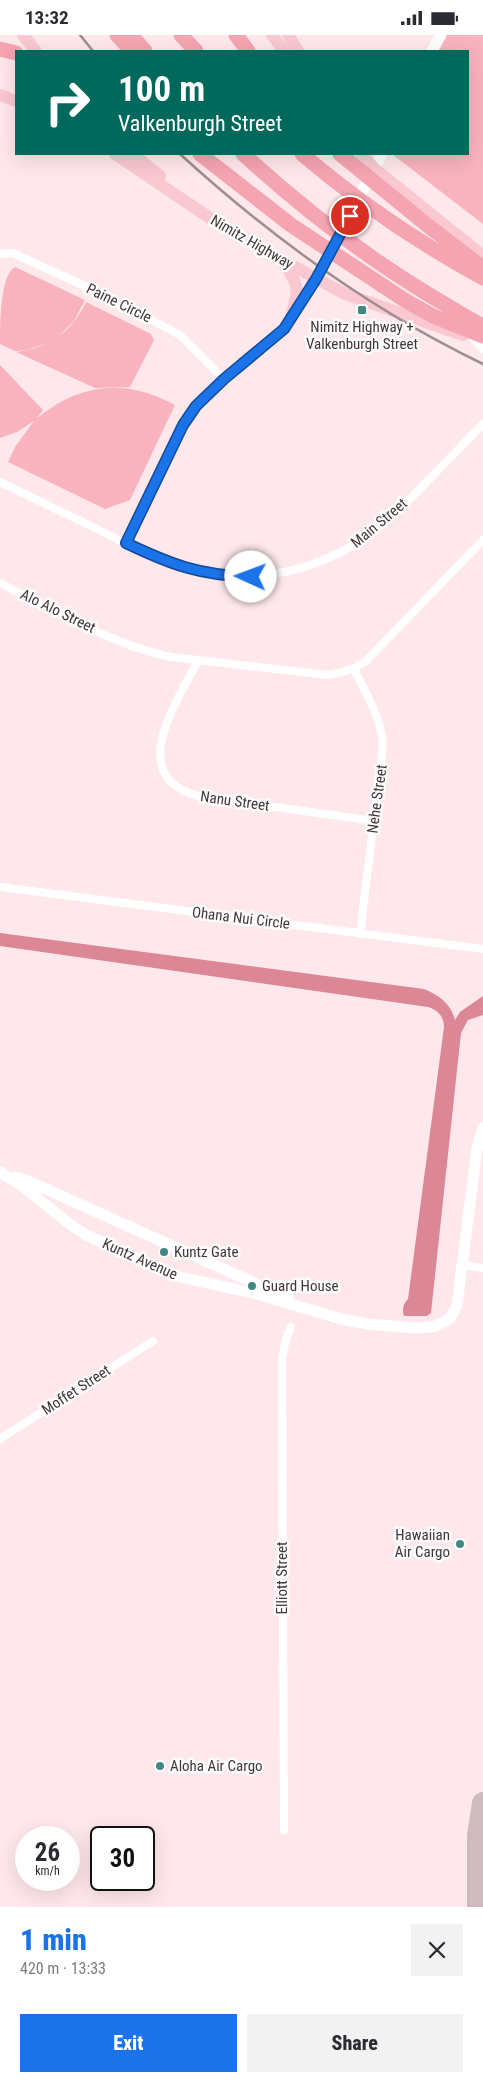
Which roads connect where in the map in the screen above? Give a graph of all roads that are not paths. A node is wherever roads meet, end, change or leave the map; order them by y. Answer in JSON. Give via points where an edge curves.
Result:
{"nodes":[{"id":1,"x":23,"y":35,"type":"edge"},
{"id":2,"x":117,"y":35,"type":"edge"},
{"id":3,"x":131,"y":35,"type":"edge"},
{"id":4,"x":236,"y":35,"type":"edge"},
{"id":5,"x":272,"y":35,"type":"edge"},
{"id":6,"x":288,"y":35,"type":"edge"},
{"id":7,"x":440,"y":35,"type":"edge"},
{"id":8,"x":182,"y":36,"type":"edge"},
{"id":9,"x":0,"y":49,"type":"edge"},
{"id":10,"x":35,"y":50,"type":"edge"},
{"id":11,"x":131,"y":50,"type":"edge"},
{"id":12,"x":144,"y":50,"type":"edge"},
{"id":13,"x":195,"y":50,"type":"edge"},
{"id":14,"x":247,"y":50,"type":"edge"},
{"id":15,"x":283,"y":50,"type":"edge"},
{"id":16,"x":297,"y":50,"type":"edge"},
{"id":17,"x":432,"y":50,"type":"edge"},
{"id":18,"x":15,"y":53,"type":"edge"},
{"id":19,"x":0,"y":95,"type":"edge"},
{"id":20,"x":15,"y":101,"type":"edge"},
{"id":21,"x":116,"y":155,"type":"edge"},
{"id":22,"x":134,"y":155,"type":"edge"},
{"id":23,"x":201,"y":155,"type":"edge"},
{"id":24,"x":244,"y":155,"type":"edge"},
{"id":25,"x":303,"y":155,"type":"edge"},
{"id":26,"x":341,"y":155,"type":"edge"},
{"id":27,"x":361,"y":155,"type":"edge"},
{"id":28,"x":382,"y":155,"type":"edge"},
{"id":29,"x":375,"y":169,"type":"junction"},
{"id":30,"x":213,"y":219,"type":"junction"},
{"id":31,"x":0,"y":254,"type":"edge"},
{"id":32,"x":483,"y":256,"type":"edge"},
{"id":33,"x":282,"y":260,"type":"junction"},
{"id":34,"x":483,"y":268,"type":"edge"},
{"id":35,"x":483,"y":278,"type":"edge"},
{"id":36,"x":316,"y":279,"type":"junction"},
{"id":37,"x":290,"y":320,"type":"junction"},
{"id":38,"x":483,"y":326,"type":"edge"},
{"id":39,"x":480,"y":339,"type":"edge"},
{"id":40,"x":483,"y":349,"type":"edge"},
{"id":41,"x":224,"y":379,"type":"junction"},
{"id":42,"x":483,"y":424,"type":"edge"},
{"id":43,"x":0,"y":482,"type":"edge"},
{"id":44,"x":483,"y":540,"type":"edge"},
{"id":45,"x":126,"y":543,"type":"junction"},
{"id":46,"x":0,"y":583,"type":"edge"},
{"id":47,"x":198,"y":660,"type":"junction"},
{"id":48,"x":354,"y":669,"type":"junction"},
{"id":49,"x":374,"y":821,"type":"junction"},
{"id":50,"x":0,"y":887,"type":"edge"},
{"id":51,"x":360,"y":934,"type":"junction"},
{"id":52,"x":483,"y":949,"type":"edge"},
{"id":53,"x":483,"y":1128,"type":"edge"},
{"id":54,"x":0,"y":1173,"type":"edge"},
{"id":55,"x":463,"y":1265,"type":"junction"},
{"id":56,"x":483,"y":1268,"type":"edge"},
{"id":57,"x":300,"y":1305,"type":"junction"},
{"id":58,"x":291,"y":1327,"type":"dead end"},
{"id":59,"x":153,"y":1341,"type":"dead end"},
{"id":60,"x":0,"y":1439,"type":"edge"},
{"id":61,"x":284,"y":1830,"type":"dead end"}],
"edges":[{"from":1,"to":10,"type":"main road"},
{"from":2,"to":11,"type":"highway"},
{"from":3,"to":12,"type":"highway"},
{"from":4,"to":14,"type":"highway"},
{"from":5,"to":15,"type":"main road"},
{"from":6,"to":16,"type":"main road"},
{"from":7,"to":17,"type":"street"},
{"from":8,"to":13,"type":"highway"},
{"from":9,"to":18,"type":"highway"},
{"from":19,"to":20,"type":"main road"},
{"from":21,"to":30,"type":"main road","name":"Nimitz Highway"},
{"from":22,"to":30,"type":"main road"},
{"from":23,"to":39,"type":"highway","via":[[291,225],[406,301]]},
{"from":24,"to":38,"type":"highway","via":[[302,205],[366,253]]},
{"from":25,"to":35,"type":"highway","via":[[393,224]]},
{"from":26,"to":34,"type":"highway"},
{"from":27,"to":29,"type":"main road"},
{"from":28,"to":29,"type":"street"},
{"from":29,"to":32,"type":"main road"},
{"from":29,"to":36,"type":"street"},
{"from":30,"to":33,"type":"main road","name":"Nimitz Highway"},
{"from":31,"to":41,"type":"street","name":"Paine Circle","via":[[13,253],[180,335]]},
{"from":33,"to":36,"type":"main road","name":"Nimitz Highway"},
{"from":33,"to":37,"type":"main road","via":[[295,279],[298,293]]},
{"from":36,"to":37,"type":"street"},
{"from":36,"to":39,"type":"main road","name":"Nimitz Highway","via":[[345,293]]},
{"from":37,"to":41,"type":"street","via":[[284,329]]},
{"from":39,"to":40,"type":"street"},
{"from":41,"to":45,"type":"street","via":[[196,406],[183,425]]},
{"from":42,"to":45,"type":"street","name":"Main Street","via":[[375,530],[320,562],[289,572],[251,577],[224,576],[185,568]]},
{"from":43,"to":45,"type":"street","name":"Main Street"},
{"from":44,"to":48,"type":"street","via":[[374,654]]},
{"from":46,"to":47,"type":"street","name":"Alo Alo Street","via":[[115,640],[152,653]]},
{"from":47,"to":48,"type":"street","via":[[313,675],[340,674]]},
{"from":47,"to":49,"type":"street","name":"Nanu Street","via":[[160,743],[162,764],[173,783],[198,796]]},
{"from":48,"to":49,"type":"street","name":"Nehe Street","via":[[382,735],[383,755]]},
{"from":49,"to":51,"type":"street","name":"Nehe Street"},
{"from":50,"to":51,"type":"street","name":"Ohana Nui Circle"},
{"from":51,"to":52,"type":"street","name":"Ohana Nui Circle"},
{"from":53,"to":55,"type":"street","via":[[477,1148]]},
{"from":54,"to":57,"type":"street","name":"Kuntz Avenue","via":[[28,1181],[269,1288]]},
{"from":54,"to":57,"type":"street","name":"Kuntz Avenue","via":[[86,1235],[180,1277]]},
{"from":55,"to":56,"type":"street"},
{"from":55,"to":57,"type":"street","via":[[455,1311],[446,1321],[433,1327],[351,1321]]},
{"from":58,"to":61,"type":"street","name":"Elliott Street","via":[[282,1360]]},
{"from":59,"to":60,"type":"street","name":"Moffet Street"}]}
